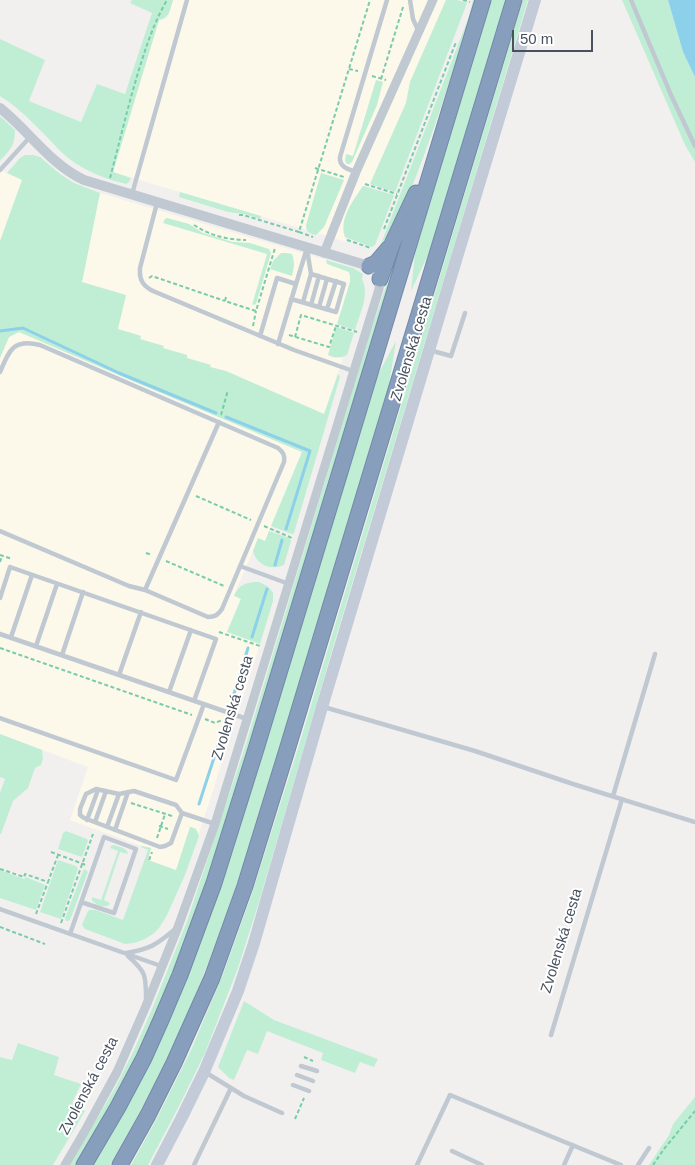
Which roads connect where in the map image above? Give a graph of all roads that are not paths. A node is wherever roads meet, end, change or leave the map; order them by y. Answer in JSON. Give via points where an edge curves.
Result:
{"nodes":[{"id":1,"x":187,"y":0,"type":"edge"},
{"id":2,"x":387,"y":0,"type":"edge"},
{"id":3,"x":410,"y":0,"type":"edge"},
{"id":4,"x":433,"y":0,"type":"edge"},
{"id":5,"x":482,"y":0,"type":"edge"},
{"id":6,"x":514,"y":0,"type":"edge"},
{"id":7,"x":536,"y":0,"type":"edge"},
{"id":8,"x":631,"y":0,"type":"edge"},
{"id":9,"x":419,"y":34,"type":"junction"},
{"id":10,"x":0,"y":108,"type":"edge"},
{"id":11,"x":30,"y":136,"type":"junction"},
{"id":12,"x":695,"y":146,"type":"edge"},
{"id":13,"x":0,"y":170,"type":"edge"},
{"id":14,"x":356,"y":172,"type":"junction"},
{"id":15,"x":427,"y":184,"type":"junction"},
{"id":16,"x":132,"y":195,"type":"junction"},
{"id":17,"x":157,"y":202,"type":"junction"},
{"id":18,"x":388,"y":236,"type":"junction"},
{"id":19,"x":307,"y":248,"type":"junction"},
{"id":20,"x":324,"y":253,"type":"junction"},
{"id":21,"x":369,"y":266,"type":"junction"},
{"id":22,"x":311,"y":274,"type":"junction"},
{"id":23,"x":319,"y":276,"type":"junction"},
{"id":24,"x":327,"y":278,"type":"junction"},
{"id":25,"x":380,"y":279,"type":"junction"},
{"id":26,"x":336,"y":281,"type":"junction"},
{"id":27,"x":296,"y":284,"type":"junction"},
{"id":28,"x":291,"y":299,"type":"junction"},
{"id":29,"x":303,"y":302,"type":"junction"},
{"id":30,"x":311,"y":305,"type":"junction"},
{"id":31,"x":319,"y":307,"type":"junction"},
{"id":32,"x":327,"y":309,"type":"junction"},
{"id":33,"x":465,"y":313,"type":"dead end"},
{"id":34,"x":260,"y":336,"type":"junction"},
{"id":35,"x":278,"y":344,"type":"junction"},
{"id":36,"x":429,"y":350,"type":"junction"},
{"id":37,"x":353,"y":371,"type":"junction"},
{"id":38,"x":0,"y":372,"type":"edge"},
{"id":39,"x":219,"y":422,"type":"junction"},
{"id":40,"x":0,"y":531,"type":"edge"},
{"id":41,"x":240,"y":566,"type":"junction"},
{"id":42,"x":32,"y":575,"type":"junction"},
{"id":43,"x":57,"y":584,"type":"junction"},
{"id":44,"x":289,"y":584,"type":"junction"},
{"id":45,"x":145,"y":590,"type":"junction"},
{"id":46,"x":83,"y":592,"type":"junction"},
{"id":47,"x":0,"y":598,"type":"edge"},
{"id":48,"x":141,"y":612,"type":"junction"},
{"id":49,"x":191,"y":630,"type":"junction"},
{"id":50,"x":0,"y":634,"type":"edge"},
{"id":51,"x":11,"y":637,"type":"junction"},
{"id":52,"x":36,"y":646,"type":"junction"},
{"id":53,"x":656,"y":654,"type":"dead end"},
{"id":54,"x":62,"y":655,"type":"junction"},
{"id":55,"x":119,"y":675,"type":"junction"},
{"id":56,"x":169,"y":692,"type":"junction"},
{"id":57,"x":194,"y":701,"type":"junction"},
{"id":58,"x":204,"y":704,"type":"junction"},
{"id":59,"x":322,"y":707,"type":"junction"},
{"id":60,"x":0,"y":718,"type":"edge"},
{"id":61,"x":247,"y":719,"type":"junction"},
{"id":62,"x":98,"y":790,"type":"junction"},
{"id":63,"x":106,"y":791,"type":"junction"},
{"id":64,"x":128,"y":792,"type":"junction"},
{"id":65,"x":119,"y":794,"type":"junction"},
{"id":66,"x":613,"y":796,"type":"junction"},
{"id":67,"x":622,"y":799,"type":"junction"},
{"id":68,"x":182,"y":813,"type":"junction"},
{"id":69,"x":87,"y":820,"type":"junction"},
{"id":70,"x":94,"y":822,"type":"junction"},
{"id":71,"x":695,"y":822,"type":"edge"},
{"id":72,"x":215,"y":824,"type":"junction"},
{"id":73,"x":107,"y":827,"type":"junction"},
{"id":74,"x":115,"y":830,"type":"junction"},
{"id":75,"x":140,"y":840,"type":"junction"},
{"id":76,"x":136,"y":849,"type":"junction"},
{"id":77,"x":81,"y":902,"type":"junction"},
{"id":78,"x":0,"y":910,"type":"edge"},
{"id":79,"x":178,"y":927,"type":"junction"},
{"id":80,"x":70,"y":934,"type":"junction"},
{"id":81,"x":125,"y":953,"type":"junction"},
{"id":82,"x":162,"y":966,"type":"junction"},
{"id":83,"x":146,"y":1006,"type":"junction"},
{"id":84,"x":551,"y":1035,"type":"dead end"},
{"id":85,"x":301,"y":1066,"type":"dead end"},
{"id":86,"x":204,"y":1072,"type":"junction"},
{"id":87,"x":316,"y":1072,"type":"dead end"},
{"id":88,"x":297,"y":1075,"type":"dead end"},
{"id":89,"x":313,"y":1081,"type":"dead end"},
{"id":90,"x":293,"y":1085,"type":"dead end"},
{"id":91,"x":231,"y":1088,"type":"junction"},
{"id":92,"x":309,"y":1091,"type":"dead end"},
{"id":93,"x":282,"y":1113,"type":"dead end"},
{"id":94,"x":573,"y":1145,"type":"junction"},
{"id":95,"x":649,"y":1148,"type":"dead end"},
{"id":96,"x":452,"y":1151,"type":"dead end"},
{"id":97,"x":65,"y":1165,"type":"edge"},
{"id":98,"x":84,"y":1165,"type":"edge"},
{"id":99,"x":120,"y":1165,"type":"edge"},
{"id":100,"x":157,"y":1165,"type":"edge"},
{"id":101,"x":194,"y":1165,"type":"edge"},
{"id":102,"x":417,"y":1165,"type":"edge"},
{"id":103,"x":482,"y":1165,"type":"edge"},
{"id":104,"x":564,"y":1165,"type":"edge"},
{"id":105,"x":621,"y":1165,"type":"edge"},
{"id":106,"x":638,"y":1165,"type":"edge"}],
"edges":[{"from":1,"to":16,"type":"lane"},
{"from":2,"to":14,"type":"lane","via":[[339,162]]},
{"from":3,"to":9,"type":"lane"},
{"from":4,"to":9,"type":"street"},
{"from":5,"to":15,"type":"highway"},
{"from":6,"to":99,"type":"highway","via":[[242,895],[212,978],[148,1115]]},
{"from":7,"to":36,"type":"main road","name":"Zvolenská cesta"},
{"from":8,"to":12,"type":"lane"},
{"from":9,"to":14,"type":"street"},
{"from":10,"to":11,"type":"street"},
{"from":11,"to":13,"type":"lane"},
{"from":11,"to":16,"type":"street","via":[[51,158],[76,176]]},
{"from":14,"to":20,"type":"street"},
{"from":15,"to":18,"type":"highway","via":[[416,193]]},
{"from":15,"to":98,"type":"highway","via":[[214,883],[158,1028]]},
{"from":16,"to":17,"type":"street"},
{"from":17,"to":19,"type":"street"},
{"from":17,"to":34,"type":"lane","via":[[140,268],[142,283],[153,291]]},
{"from":18,"to":21,"type":"highway","via":[[376,262]]},
{"from":18,"to":25,"type":"highway"},
{"from":19,"to":20,"type":"street"},
{"from":19,"to":22,"type":"lane"},
{"from":19,"to":27,"type":"lane"},
{"from":20,"to":21,"type":"street"},
{"from":21,"to":25,"type":"street"},
{"from":22,"to":23,"type":"lane"},
{"from":22,"to":29,"type":"lane"},
{"from":23,"to":24,"type":"lane"},
{"from":23,"to":30,"type":"lane"},
{"from":24,"to":26,"type":"lane"},
{"from":24,"to":31,"type":"lane"},
{"from":25,"to":37,"type":"street","name":"Zvolenská cesta"},
{"from":26,"to":32,"type":"lane"},
{"from":26,"to":32,"type":"lane","via":[[344,284],[336,312]]},
{"from":27,"to":28,"type":"lane"},
{"from":27,"to":34,"type":"lane","via":[[278,278]]},
{"from":28,"to":29,"type":"lane"},
{"from":28,"to":35,"type":"lane"},
{"from":29,"to":30,"type":"lane"},
{"from":30,"to":31,"type":"lane"},
{"from":31,"to":32,"type":"lane"},
{"from":33,"to":36,"type":"lane","via":[[451,356]]},
{"from":34,"to":35,"type":"lane"},
{"from":35,"to":37,"type":"lane"},
{"from":36,"to":59,"type":"main road","name":"Zvolenská cesta"},
{"from":37,"to":44,"type":"street","name":"Zvolenská cesta"},
{"from":38,"to":39,"type":"lane","via":[[8,352],[22,343],[31,343]]},
{"from":39,"to":41,"type":"lane","via":[[278,448],[285,457]]},
{"from":39,"to":45,"type":"lane"},
{"from":40,"to":45,"type":"lane"},
{"from":41,"to":44,"type":"lane"},
{"from":41,"to":45,"type":"lane","via":[[222,609],[214,617]]},
{"from":42,"to":43,"type":"lane"},
{"from":42,"to":47,"type":"lane","via":[[10,568]]},
{"from":42,"to":51,"type":"lane"},
{"from":43,"to":46,"type":"lane"},
{"from":43,"to":52,"type":"lane"},
{"from":44,"to":61,"type":"street","name":"Zvolenská cesta"},
{"from":46,"to":48,"type":"lane"},
{"from":46,"to":54,"type":"lane"},
{"from":48,"to":49,"type":"lane"},
{"from":48,"to":55,"type":"lane"},
{"from":49,"to":56,"type":"lane"},
{"from":49,"to":57,"type":"lane","via":[[216,639]]},
{"from":50,"to":51,"type":"lane"},
{"from":51,"to":52,"type":"lane"},
{"from":52,"to":54,"type":"lane"},
{"from":53,"to":66,"type":"lane"},
{"from":54,"to":55,"type":"lane"},
{"from":55,"to":56,"type":"lane"},
{"from":56,"to":57,"type":"lane"},
{"from":57,"to":58,"type":"lane"},
{"from":58,"to":60,"type":"lane","via":[[176,780]]},
{"from":58,"to":61,"type":"lane"},
{"from":59,"to":66,"type":"lane"},
{"from":59,"to":86,"type":"main road","name":"Zvolenská cesta","via":[[252,950]]},
{"from":61,"to":72,"type":"street","name":"Zvolenská cesta"},
{"from":62,"to":63,"type":"lane"},
{"from":62,"to":69,"type":"lane"},
{"from":62,"to":69,"type":"lane","via":[[86,794],[80,809],[80,815]]},
{"from":63,"to":65,"type":"lane"},
{"from":63,"to":70,"type":"lane"},
{"from":64,"to":65,"type":"lane"},
{"from":64,"to":68,"type":"lane","via":[[134,791],[176,805]]},
{"from":64,"to":74,"type":"lane"},
{"from":65,"to":73,"type":"lane"},
{"from":66,"to":67,"type":"lane"},
{"from":67,"to":71,"type":"lane"},
{"from":67,"to":84,"type":"lane","name":"Zvolenská cesta"},
{"from":68,"to":72,"type":"lane"},
{"from":68,"to":75,"type":"lane","via":[[171,843],[160,847]]},
{"from":69,"to":70,"type":"lane"},
{"from":70,"to":73,"type":"lane"},
{"from":72,"to":79,"type":"street","name":"Zvolenská cesta"},
{"from":73,"to":74,"type":"lane"},
{"from":74,"to":75,"type":"lane"},
{"from":75,"to":76,"type":"lane"},
{"from":76,"to":77,"type":"lane","via":[[114,913]]},
{"from":76,"to":77,"type":"lane","via":[[104,837]]},
{"from":77,"to":80,"type":"lane"},
{"from":78,"to":80,"type":"lane"},
{"from":79,"to":81,"type":"lane","via":[[159,943]]},
{"from":79,"to":82,"type":"street","name":"Zvolenská cesta"},
{"from":80,"to":81,"type":"lane"},
{"from":81,"to":82,"type":"lane"},
{"from":81,"to":83,"type":"lane","via":[[141,968],[146,981]]},
{"from":82,"to":83,"type":"street","name":"Zvolenská cesta"},
{"from":83,"to":97,"type":"street","name":"Zvolenská cesta","via":[[116,1072]]},
{"from":85,"to":87,"type":"lane"},
{"from":86,"to":91,"type":"lane"},
{"from":86,"to":100,"type":"main road","name":"Zvolenská cesta"},
{"from":88,"to":89,"type":"lane"},
{"from":90,"to":92,"type":"lane"},
{"from":91,"to":93,"type":"lane"},
{"from":91,"to":101,"type":"lane"},
{"from":94,"to":102,"type":"lane","via":[[450,1094]]},
{"from":94,"to":104,"type":"lane"},
{"from":94,"to":105,"type":"lane"},
{"from":95,"to":106,"type":"lane"},
{"from":96,"to":103,"type":"lane"}]}
